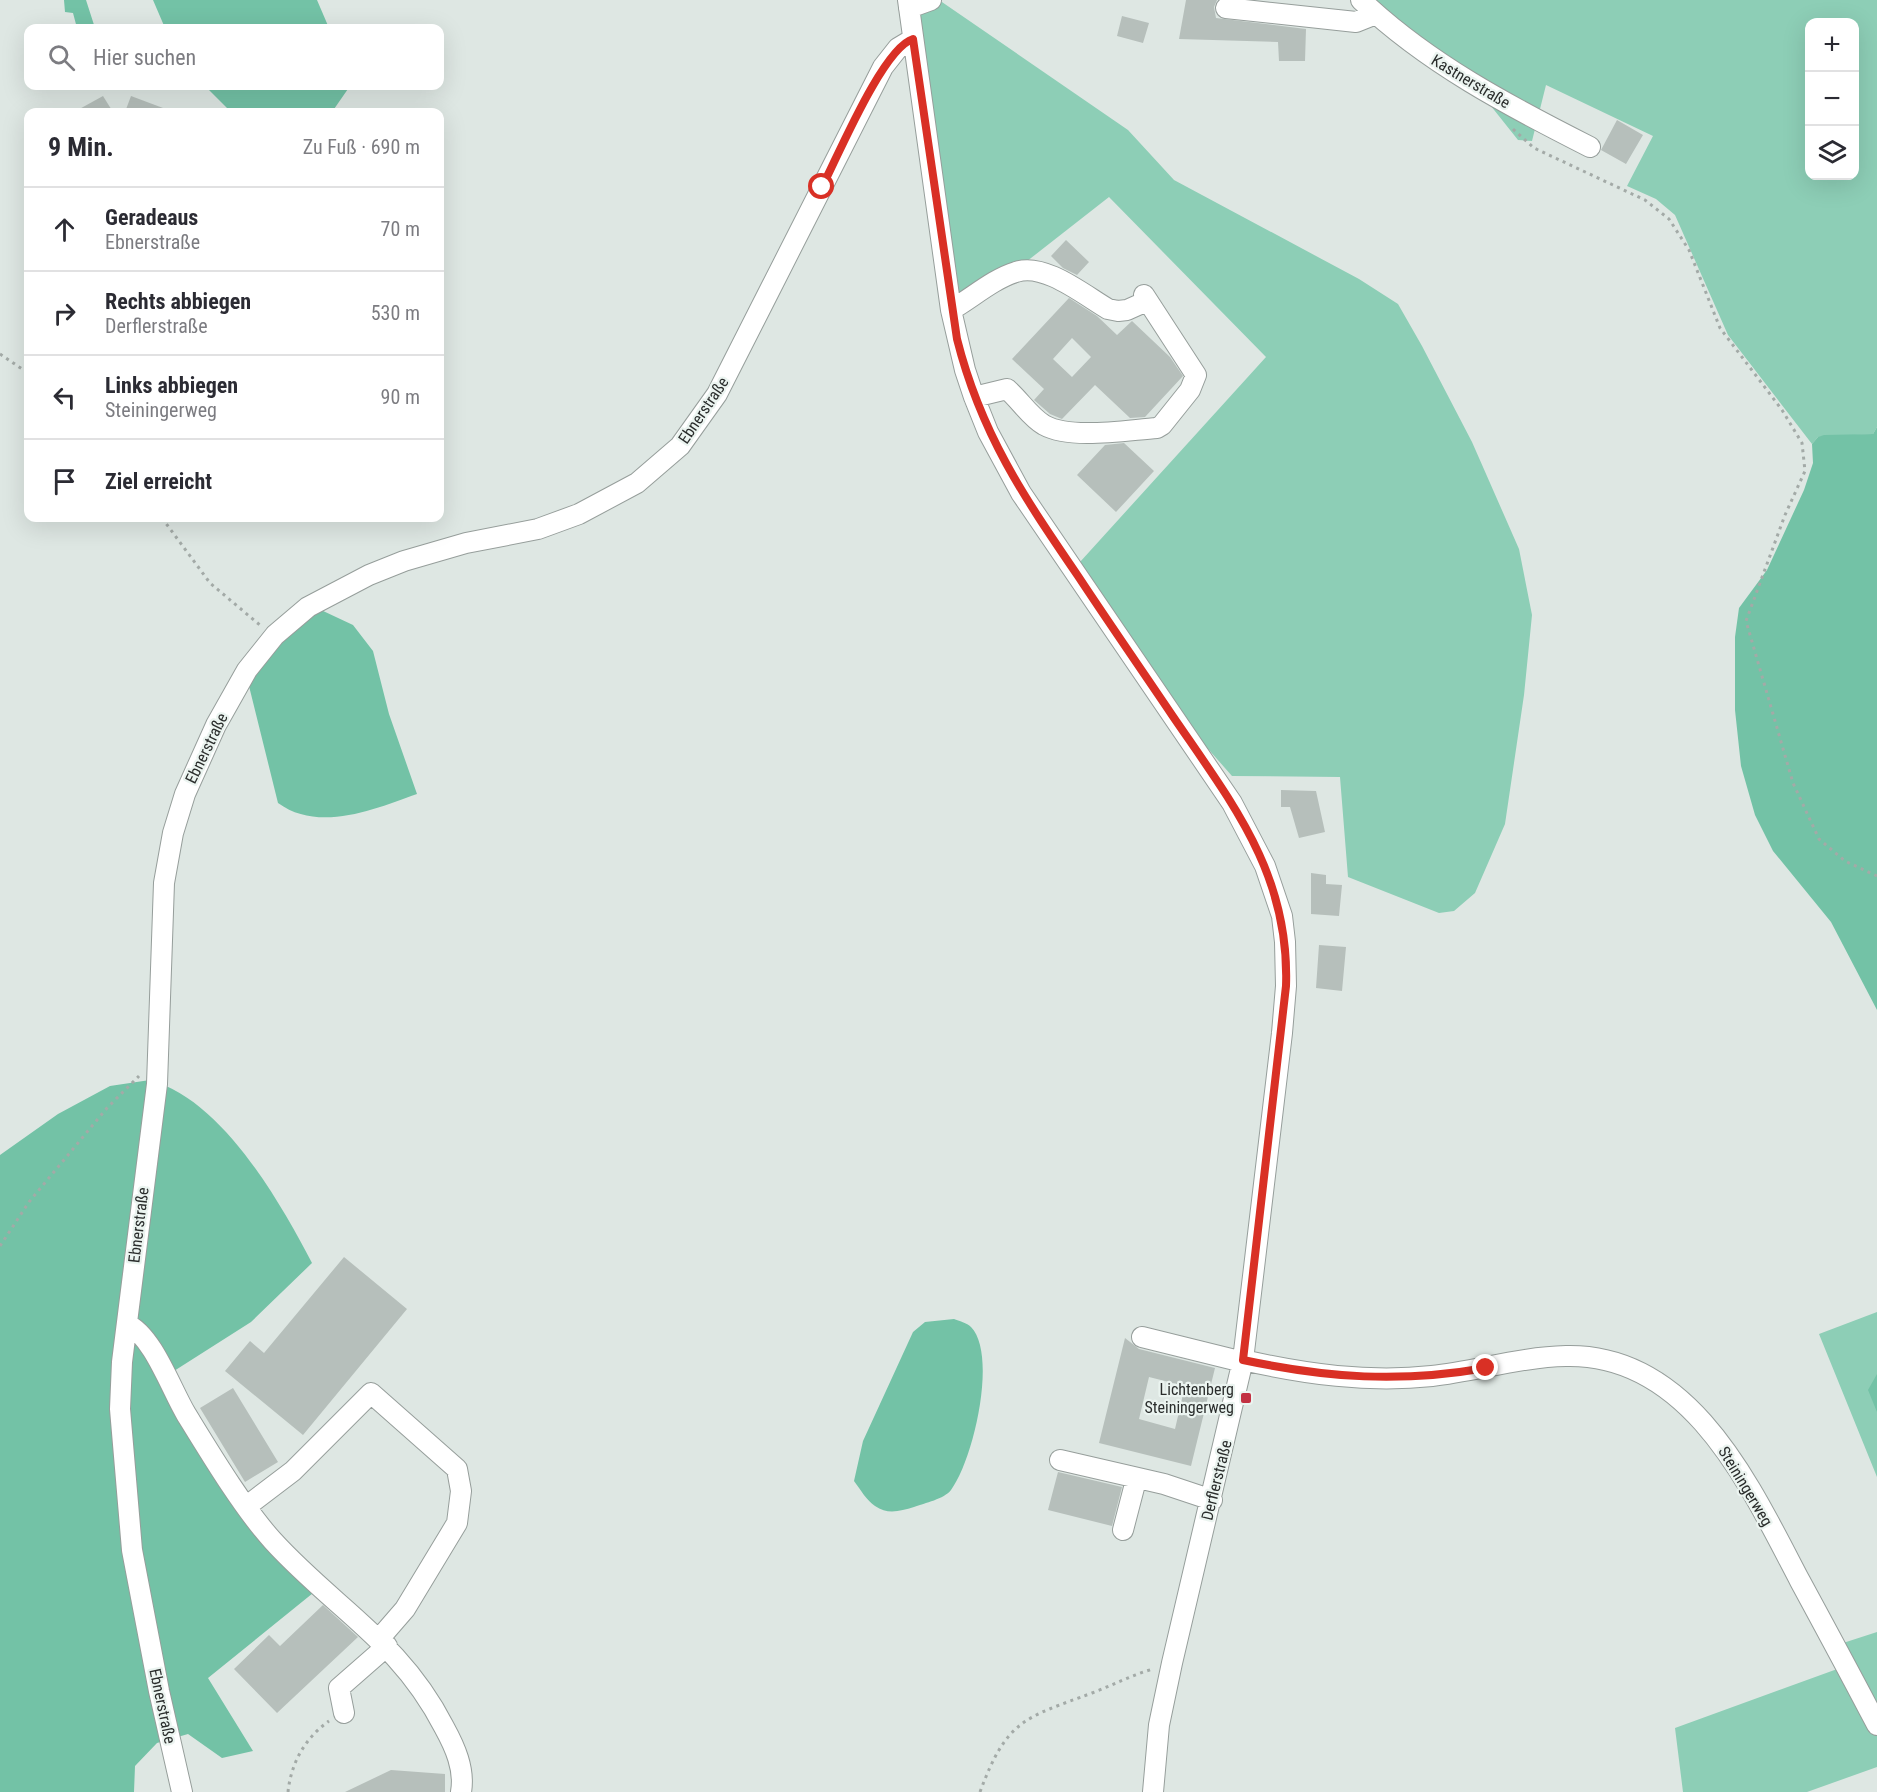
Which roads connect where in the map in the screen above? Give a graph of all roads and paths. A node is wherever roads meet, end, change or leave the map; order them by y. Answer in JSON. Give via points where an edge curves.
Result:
{"nodes":[{"id":1,"x":931,"y":0,"type":"edge"},
{"id":2,"x":1361,"y":0,"type":"edge"},
{"id":3,"x":909,"y":4,"type":"edge"},
{"id":4,"x":1226,"y":8,"type":"dead end"},
{"id":5,"x":1376,"y":14,"type":"junction"},
{"id":6,"x":913,"y":39,"type":"junction"},
{"id":7,"x":1512,"y":127,"type":"dead end"},
{"id":8,"x":1590,"y":147,"type":"dead end"},
{"id":9,"x":951,"y":310,"type":"junction"},
{"id":10,"x":0,"y":354,"type":"edge"},
{"id":11,"x":24,"y":370,"type":"edge"},
{"id":12,"x":974,"y":397,"type":"junction"},
{"id":13,"x":165,"y":522,"type":"edge"},
{"id":14,"x":275,"y":635,"type":"junction"},
{"id":15,"x":1877,"y":876,"type":"edge"},
{"id":16,"x":159,"y":1056,"type":"junction"},
{"id":17,"x":0,"y":1246,"type":"edge"},
{"id":18,"x":127,"y":1324,"type":"junction"},
{"id":19,"x":1142,"y":1337,"type":"dead end"},
{"id":20,"x":1243,"y":1361,"type":"junction"},
{"id":21,"x":1060,"y":1460,"type":"dead end"},
{"id":22,"x":1136,"y":1480,"type":"junction"},
{"id":23,"x":1212,"y":1500,"type":"junction"},
{"id":24,"x":248,"y":1506,"type":"junction"},
{"id":25,"x":1123,"y":1530,"type":"dead end"},
{"id":26,"x":383,"y":1642,"type":"junction"},
{"id":27,"x":1172,"y":1663,"type":"junction"},
{"id":28,"x":344,"y":1713,"type":"joint"},
{"id":29,"x":1877,"y":1725,"type":"edge"},
{"id":30,"x":182,"y":1792,"type":"edge"},
{"id":31,"x":288,"y":1792,"type":"edge"},
{"id":32,"x":461,"y":1792,"type":"edge"},
{"id":33,"x":980,"y":1792,"type":"edge"},
{"id":34,"x":1153,"y":1792,"type":"edge"}],
"edges":[{"from":1,"to":3,"type":"street"},
{"from":2,"to":5,"type":"street","name":"Kastnerstraße"},
{"from":3,"to":6,"type":"street","name":"Derflerstraße"},
{"from":4,"to":5,"type":"street","via":[[1356,22]]},
{"from":5,"to":8,"type":"street","name":"Kastnerstraße","via":[[1443,65]]},
{"from":6,"to":9,"type":"street","name":"Derflerstraße"},
{"from":6,"to":14,"type":"street","name":"Ebnerstraße","via":[[898,48],[883,67],[717,394],[690,434],[662,464],[628,489],[558,522],[441,549],[369,575],[308,608]]},
{"from":7,"to":15,"type":"path","via":[[1534,148],[1646,200],[1669,219],[1689,250],[1720,328],[1802,443],[1805,471],[1746,621],[1793,783],[1819,840],[1845,861]]},
{"from":9,"to":12,"type":"street","name":"Derflerstraße"},
{"from":9,"to":12,"type":"street","via":[[1014,272],[1029,270],[1052,275],[1108,309],[1118,311],[1145,298],[1196,375],[1173,414],[1157,428],[1093,434],[1056,429],[1038,421],[1007,389]]},
{"from":10,"to":11,"type":"path"},
{"from":12,"to":20,"type":"street","name":"Derflerstraße","via":[[1021,493],[1232,803],[1265,866],[1282,916],[1287,962],[1284,1009]]},
{"from":13,"to":14,"type":"path","via":[[210,583]]},
{"from":14,"to":16,"type":"street","name":"Ebnerstraße","via":[[253,660],[234,693],[178,812],[165,883]]},
{"from":16,"to":17,"type":"path","via":[[107,1108],[29,1202]]},
{"from":16,"to":18,"type":"street","name":"Ebnerstraße"},
{"from":18,"to":24,"type":"street","via":[[146,1340],[186,1414]]},
{"from":18,"to":30,"type":"street","name":"Ebnerstraße","via":[[120,1409],[128,1516],[142,1608]]},
{"from":19,"to":20,"type":"street","name":"Steiningerweg"},
{"from":20,"to":23,"type":"street","name":"Derflerstraße"},
{"from":20,"to":29,"type":"street","name":"Steiningerweg","via":[[1301,1373],[1396,1379],[1454,1374],[1552,1357],[1583,1357],[1611,1362],[1648,1377],[1695,1414],[1734,1462]]},
{"from":21,"to":22,"type":"street"},
{"from":22,"to":23,"type":"street","via":[[1164,1484]]},
{"from":22,"to":25,"type":"street"},
{"from":23,"to":27,"type":"street","name":"Derflerstraße"},
{"from":24,"to":26,"type":"street","via":[[273,1541]]},
{"from":24,"to":26,"type":"street","via":[[293,1471],[371,1393],[457,1469],[461,1491],[457,1523]]},
{"from":26,"to":28,"type":"street","via":[[339,1688]]},
{"from":26,"to":32,"type":"street","via":[[421,1687],[447,1732],[460,1765]]},
{"from":27,"to":33,"type":"path","via":[[1048,1707],[1024,1720],[1000,1749]]},
{"from":27,"to":34,"type":"street","name":"Derflerstraße","via":[[1159,1725]]},
{"from":28,"to":31,"type":"path","via":[[321,1727],[305,1745],[294,1763]]}]}
